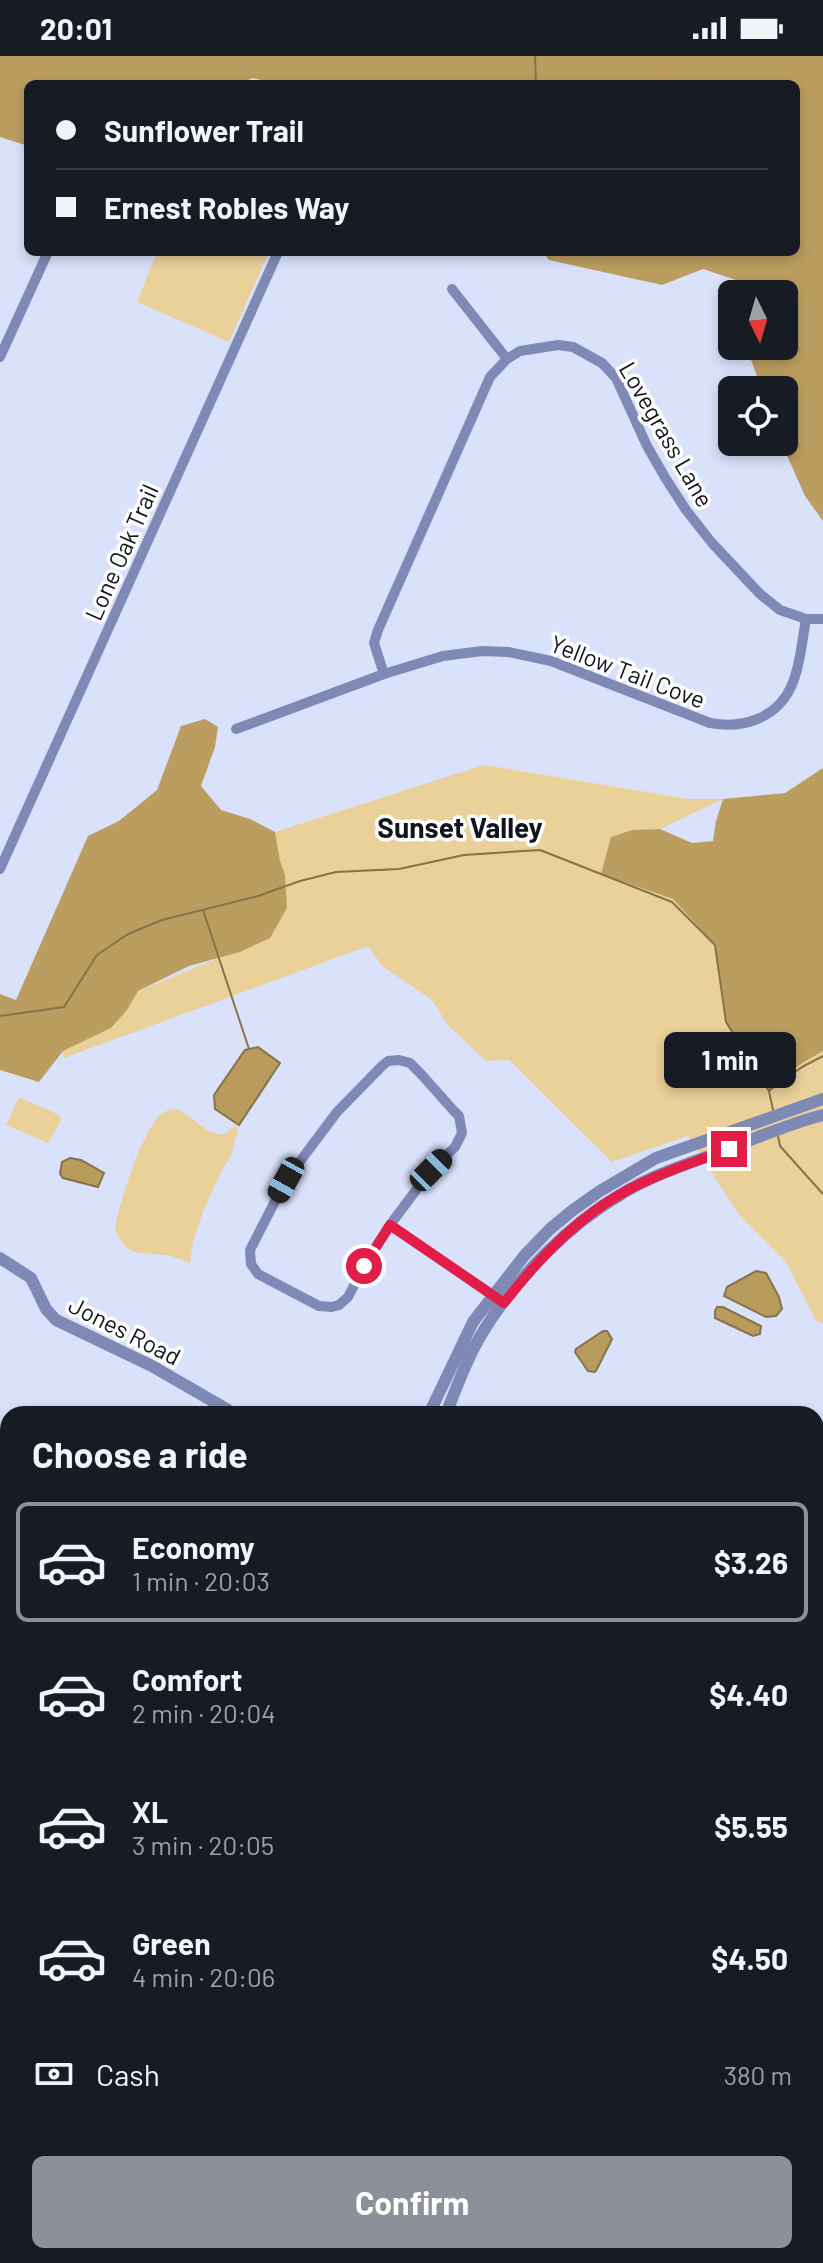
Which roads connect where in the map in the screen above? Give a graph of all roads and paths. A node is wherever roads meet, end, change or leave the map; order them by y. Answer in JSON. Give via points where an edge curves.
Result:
{"nodes":[{"id":1,"x":46,"y":256,"type":"edge"},
{"id":2,"x":276,"y":256,"type":"edge"},
{"id":3,"x":452,"y":289,"type":"dead end"},
{"id":4,"x":0,"y":357,"type":"edge"},
{"id":5,"x":507,"y":359,"type":"junction"},
{"id":6,"x":806,"y":619,"type":"junction"},
{"id":7,"x":823,"y":619,"type":"edge"},
{"id":8,"x":384,"y":674,"type":"junction"},
{"id":9,"x":236,"y":729,"type":"dead end"},
{"id":10,"x":0,"y":869,"type":"edge"},
{"id":11,"x":823,"y":1099,"type":"edge"},
{"id":12,"x":823,"y":1115,"type":"edge"},
{"id":13,"x":390,"y":1225,"type":"junction"},
{"id":14,"x":0,"y":1258,"type":"edge"},
{"id":15,"x":7,"y":1269,"type":"edge"},
{"id":16,"x":499,"y":1300,"type":"junction"},
{"id":17,"x":221,"y":1406,"type":"edge"},
{"id":18,"x":433,"y":1406,"type":"edge"},
{"id":19,"x":449,"y":1406,"type":"edge"}],
"edges":[{"from":1,"to":4,"type":"street"},
{"from":2,"to":10,"type":"street","name":"Lone Oak Trail"},
{"from":3,"to":5,"type":"street"},
{"from":5,"to":6,"type":"street","name":"Lovegrass Lane","via":[[520,351],[558,345],[602,363],[616,378],[647,446],[699,528],[760,594],[780,610]]},
{"from":5,"to":8,"type":"street","via":[[490,377],[378,630],[374,643]]},
{"from":6,"to":7,"type":"street","name":"Lovegrass Lane"},
{"from":6,"to":8,"type":"street","name":"Yellow Tail Cove","via":[[790,690],[762,718],[736,726],[710,723],[551,661],[508,652],[460,653]]},
{"from":8,"to":9,"type":"street","name":"Yellow Tail Cove"},
{"from":11,"to":16,"type":"street","via":[[656,1158],[600,1191],[524,1256]]},
{"from":12,"to":16,"type":"street","via":[[624,1192],[560,1240]]},
{"from":13,"to":13,"type":"street","via":[[462,1133],[459,1116],[410,1063],[399,1060],[382,1066],[337,1112],[286,1180],[250,1250],[251,1264],[263,1277],[319,1306],[332,1307],[348,1297]]},
{"from":13,"to":16,"type":"street"},
{"from":14,"to":15,"type":"street","name":"Jones Road"},
{"from":15,"to":17,"type":"street","name":"Jones Road","via":[[31,1278],[56,1320]]},
{"from":16,"to":18,"type":"street","via":[[473,1322]]},
{"from":16,"to":19,"type":"street"}]}
